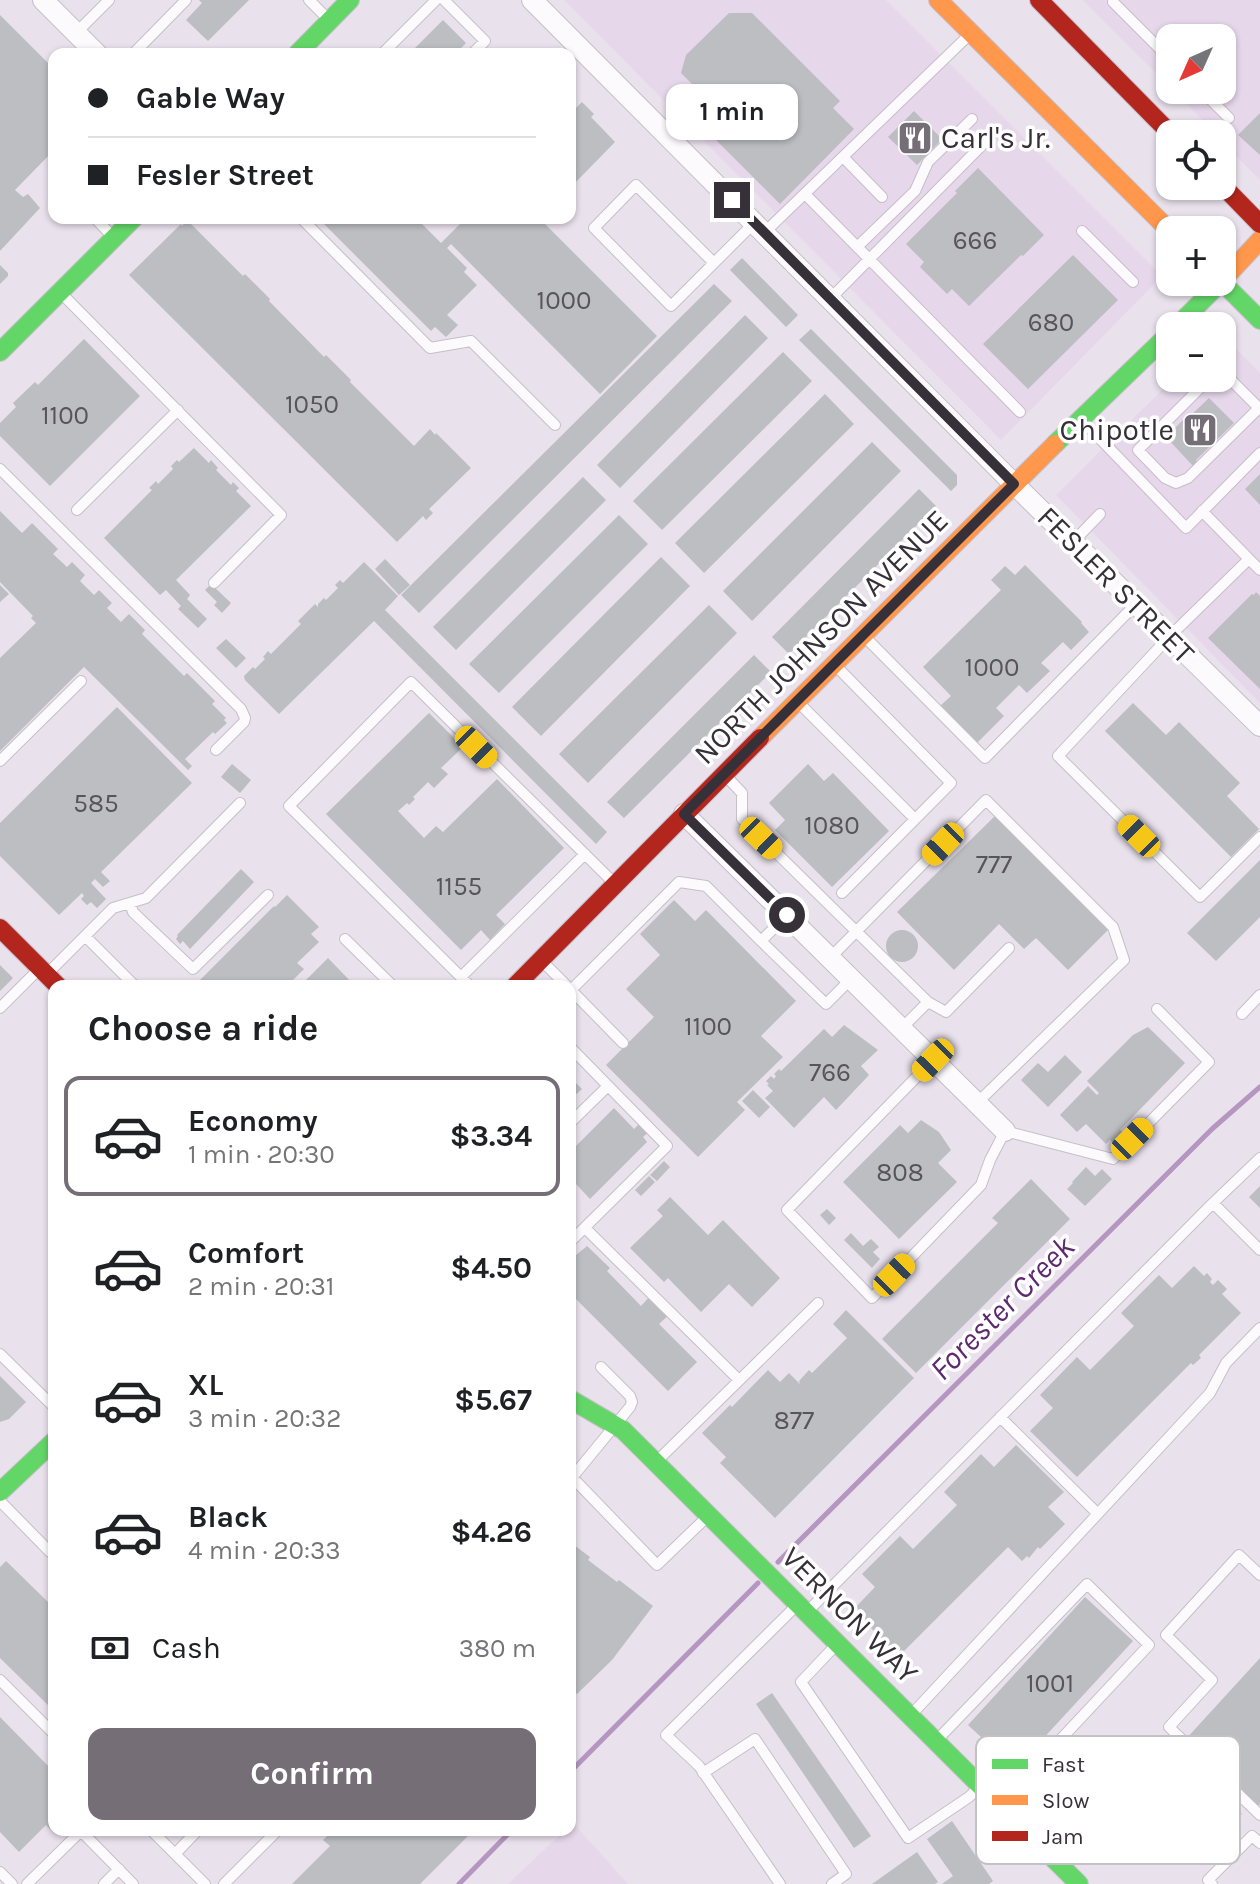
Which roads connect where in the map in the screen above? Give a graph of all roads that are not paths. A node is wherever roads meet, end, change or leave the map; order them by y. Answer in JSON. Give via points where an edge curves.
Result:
{"nodes":[{"id":1,"x":43,"y":0,"type":"edge"},
{"id":2,"x":109,"y":0,"type":"edge"},
{"id":3,"x":186,"y":0,"type":"edge"},
{"id":4,"x":309,"y":0,"type":"edge"},
{"id":5,"x":350,"y":0,"type":"edge"},
{"id":6,"x":436,"y":0,"type":"edge"},
{"id":7,"x":444,"y":0,"type":"edge"},
{"id":8,"x":532,"y":0,"type":"edge"},
{"id":9,"x":938,"y":0,"type":"edge"},
{"id":10,"x":1039,"y":0,"type":"edge"},
{"id":11,"x":1113,"y":2,"type":"dead end"},
{"id":12,"x":330,"y":21,"type":"junction"},
{"id":13,"x":76,"y":33,"type":"junction"},
{"id":14,"x":971,"y":33,"type":"junction"},
{"id":15,"x":1156,"y":45,"type":"edge"},
{"id":16,"x":91,"y":48,"type":"edge"},
{"id":17,"x":139,"y":48,"type":"edge"},
{"id":18,"x":308,"y":48,"type":"edge"},
{"id":19,"x":388,"y":48,"type":"edge"},
{"id":20,"x":478,"y":48,"type":"edge"},
{"id":21,"x":1215,"y":104,"type":"edge"},
{"id":22,"x":1229,"y":118,"type":"dead end"},
{"id":23,"x":972,"y":119,"type":"dead end"},
{"id":24,"x":1157,"y":120,"type":"edge"},
{"id":25,"x":990,"y":137,"type":"dead end"},
{"id":26,"x":843,"y":157,"type":"junction"},
{"id":27,"x":805,"y":194,"type":"junction"},
{"id":28,"x":882,"y":197,"type":"dead end"},
{"id":29,"x":1236,"y":199,"type":"edge"},
{"id":30,"x":1156,"y":217,"type":"edge"},
{"id":31,"x":101,"y":224,"type":"edge"},
{"id":32,"x":128,"y":224,"type":"edge"},
{"id":33,"x":307,"y":224,"type":"edge"},
{"id":34,"x":1260,"y":224,"type":"edge"},
{"id":35,"x":759,"y":228,"type":"junction"},
{"id":36,"x":1082,"y":231,"type":"dead end"},
{"id":37,"x":114,"y":238,"type":"junction"},
{"id":38,"x":1260,"y":240,"type":"edge"},
{"id":39,"x":857,"y":247,"type":"junction"},
{"id":40,"x":869,"y":259,"type":"junction"},
{"id":41,"x":714,"y":263,"type":"junction"},
{"id":42,"x":1236,"y":267,"type":"edge"},
{"id":43,"x":1133,"y":282,"type":"dead end"},
{"id":44,"x":60,"y":292,"type":"junction"},
{"id":45,"x":1208,"y":296,"type":"edge"},
{"id":46,"x":1236,"y":296,"type":"edge"},
{"id":47,"x":830,"y":299,"type":"junction"},
{"id":48,"x":1191,"y":312,"type":"edge"},
{"id":49,"x":1260,"y":320,"type":"edge"},
{"id":50,"x":1156,"y":347,"type":"edge"},
{"id":51,"x":0,"y":352,"type":"edge"},
{"id":52,"x":1236,"y":385,"type":"edge"},
{"id":53,"x":1196,"y":392,"type":"edge"},
{"id":54,"x":1260,"y":408,"type":"edge"},
{"id":55,"x":178,"y":410,"type":"junction"},
{"id":56,"x":1020,"y":412,"type":"dead end"},
{"id":57,"x":1081,"y":419,"type":"junction"},
{"id":58,"x":555,"y":425,"type":"dead end"},
{"id":59,"x":1260,"y":453,"type":"edge"},
{"id":60,"x":0,"y":469,"type":"edge"},
{"id":61,"x":1014,"y":484,"type":"junction"},
{"id":62,"x":77,"y":510,"type":"dead end"},
{"id":63,"x":1202,"y":511,"type":"junction"},
{"id":64,"x":1100,"y":514,"type":"dead end"},
{"id":65,"x":1073,"y":542,"type":"junction"},
{"id":66,"x":1249,"y":559,"type":"junction"},
{"id":67,"x":1260,"y":570,"type":"edge"},
{"id":68,"x":214,"y":583,"type":"dead end"},
{"id":69,"x":1136,"y":604,"type":"junction"},
{"id":70,"x":863,"y":635,"type":"junction"},
{"id":71,"x":1169,"y":637,"type":"junction"},
{"id":72,"x":834,"y":664,"type":"junction"},
{"id":73,"x":81,"y":681,"type":"dead end"},
{"id":74,"x":797,"y":701,"type":"junction"},
{"id":75,"x":1260,"y":726,"type":"edge"},
{"id":76,"x":216,"y":750,"type":"dead end"},
{"id":77,"x":0,"y":761,"type":"edge"},
{"id":78,"x":724,"y":774,"type":"junction"},
{"id":79,"x":240,"y":803,"type":"dead end"},
{"id":80,"x":684,"y":814,"type":"junction"},
{"id":81,"x":915,"y":819,"type":"junction"},
{"id":82,"x":1260,"y":837,"type":"edge"},
{"id":83,"x":585,"y":854,"type":"junction"},
{"id":84,"x":615,"y":884,"type":"junction"},
{"id":85,"x":842,"y":893,"type":"dead end"},
{"id":86,"x":268,"y":895,"type":"dead end"},
{"id":87,"x":130,"y":903,"type":"junction"},
{"id":88,"x":787,"y":915,"type":"junction"},
{"id":89,"x":0,"y":928,"type":"edge"},
{"id":90,"x":857,"y":932,"type":"junction"},
{"id":91,"x":85,"y":936,"type":"junction"},
{"id":92,"x":345,"y":939,"type":"dead end"},
{"id":93,"x":761,"y":941,"type":"junction"},
{"id":94,"x":1009,"y":948,"type":"dead end"},
{"id":95,"x":830,"y":958,"type":"junction"},
{"id":96,"x":541,"y":960,"type":"junction"},
{"id":97,"x":48,"y":976,"type":"edge"},
{"id":98,"x":461,"y":977,"type":"junction"},
{"id":99,"x":851,"y":979,"type":"junction"},
{"id":100,"x":129,"y":980,"type":"edge"},
{"id":101,"x":387,"y":980,"type":"edge"},
{"id":102,"x":464,"y":980,"type":"edge"},
{"id":103,"x":521,"y":980,"type":"edge"},
{"id":104,"x":561,"y":980,"type":"edge"},
{"id":105,"x":576,"y":981,"type":"edge"},
{"id":106,"x":576,"y":995,"type":"edge"},
{"id":107,"x":1260,"y":995,"type":"edge"},
{"id":108,"x":928,"y":1002,"type":"junction"},
{"id":109,"x":0,"y":1008,"type":"edge"},
{"id":110,"x":1157,"y":1009,"type":"dead end"},
{"id":111,"x":1242,"y":1014,"type":"dead end"},
{"id":112,"x":901,"y":1029,"type":"junction"},
{"id":113,"x":623,"y":1043,"type":"dead end"},
{"id":114,"x":576,"y":1053,"type":"edge"},
{"id":115,"x":933,"y":1060,"type":"junction"},
{"id":116,"x":608,"y":1086,"type":"junction"},
{"id":117,"x":977,"y":1103,"type":"junction"},
{"id":118,"x":576,"y":1117,"type":"edge"},
{"id":119,"x":1005,"y":1131,"type":"junction"},
{"id":120,"x":1260,"y":1158,"type":"edge"},
{"id":121,"x":1213,"y":1203,"type":"junction"},
{"id":122,"x":585,"y":1228,"type":"junction"},
{"id":123,"x":576,"y":1236,"type":"edge"},
{"id":124,"x":1260,"y":1250,"type":"edge"},
{"id":125,"x":818,"y":1303,"type":"dead end"},
{"id":126,"x":1260,"y":1328,"type":"edge"},
{"id":127,"x":0,"y":1354,"type":"edge"},
{"id":128,"x":601,"y":1367,"type":"dead end"},
{"id":129,"x":739,"y":1380,"type":"junction"},
{"id":130,"x":48,"y":1401,"type":"edge"},
{"id":131,"x":576,"y":1402,"type":"edge"},
{"id":132,"x":1000,"y":1417,"type":"junction"},
{"id":133,"x":616,"y":1425,"type":"junction"},
{"id":134,"x":48,"y":1447,"type":"edge"},
{"id":135,"x":656,"y":1462,"type":"junction"},
{"id":136,"x":576,"y":1471,"type":"edge"},
{"id":137,"x":576,"y":1482,"type":"edge"},
{"id":138,"x":0,"y":1492,"type":"edge"},
{"id":139,"x":0,"y":1501,"type":"edge"},
{"id":140,"x":1098,"y":1514,"type":"junction"},
{"id":141,"x":710,"y":1515,"type":"junction"},
{"id":142,"x":48,"y":1547,"type":"edge"},
{"id":143,"x":1260,"y":1575,"type":"edge"},
{"id":144,"x":803,"y":1608,"type":"junction"},
{"id":145,"x":838,"y":1643,"type":"junction"},
{"id":146,"x":0,"y":1680,"type":"edge"},
{"id":147,"x":910,"y":1715,"type":"junction"},
{"id":148,"x":48,"y":1728,"type":"edge"},
{"id":149,"x":1063,"y":1736,"type":"edge"},
{"id":150,"x":1178,"y":1736,"type":"edge"},
{"id":151,"x":936,"y":1741,"type":"junction"},
{"id":152,"x":703,"y":1773,"type":"junction"},
{"id":153,"x":976,"y":1781,"type":"edge"},
{"id":154,"x":976,"y":1789,"type":"edge"},
{"id":155,"x":1240,"y":1796,"type":"edge"},
{"id":156,"x":1260,"y":1815,"type":"edge"},
{"id":157,"x":76,"y":1836,"type":"edge"},
{"id":158,"x":86,"y":1836,"type":"edge"},
{"id":159,"x":157,"y":1836,"type":"edge"},
{"id":160,"x":192,"y":1836,"type":"edge"},
{"id":161,"x":272,"y":1836,"type":"edge"},
{"id":162,"x":1260,"y":1843,"type":"edge"},
{"id":163,"x":1240,"y":1848,"type":"edge"},
{"id":164,"x":175,"y":1854,"type":"junction"},
{"id":165,"x":1224,"y":1864,"type":"edge"},
{"id":166,"x":119,"y":1869,"type":"junction"},
{"id":167,"x":0,"y":1872,"type":"edge"},
{"id":168,"x":12,"y":1884,"type":"edge"},
{"id":169,"x":27,"y":1884,"type":"edge"},
{"id":170,"x":104,"y":1884,"type":"edge"},
{"id":171,"x":133,"y":1884,"type":"edge"},
{"id":172,"x":205,"y":1884,"type":"edge"},
{"id":173,"x":224,"y":1884,"type":"edge"},
{"id":174,"x":780,"y":1884,"type":"edge"},
{"id":175,"x":832,"y":1884,"type":"edge"},
{"id":176,"x":1212,"y":1884,"type":"edge"}],
"edges":[{"from":1,"to":13,"type":"street"},
{"from":2,"to":13,"type":"lane"},
{"from":3,"to":17,"type":"lane"},
{"from":4,"to":12,"type":"lane"},
{"from":5,"to":12,"type":"main road"},
{"from":6,"to":19,"type":"lane"},
{"from":7,"to":20,"type":"lane","via":[[485,41]]},
{"from":8,"to":35,"type":"street","name":"FESLER STREET"},
{"from":9,"to":14,"type":"main road"},
{"from":10,"to":24,"type":"main road"},
{"from":11,"to":15,"type":"lane"},
{"from":12,"to":18,"type":"main road"},
{"from":13,"to":16,"type":"street"},
{"from":14,"to":26,"type":"lane"},
{"from":14,"to":30,"type":"main road"},
{"from":21,"to":22,"type":"lane"},
{"from":23,"to":39,"type":"lane","via":[[928,162],[915,191]]},
{"from":25,"to":40,"type":"lane"},
{"from":26,"to":27,"type":"lane"},
{"from":26,"to":28,"type":"lane"},
{"from":27,"to":35,"type":"lane"},
{"from":27,"to":39,"type":"lane"},
{"from":29,"to":34,"type":"main road"},
{"from":31,"to":37,"type":"lane"},
{"from":32,"to":37,"type":"main road"},
{"from":33,"to":58,"type":"lane","via":[[430,348],[471,341]]},
{"from":35,"to":41,"type":"lane"},
{"from":35,"to":47,"type":"street","name":"FESLER STREET"},
{"from":36,"to":43,"type":"lane"},
{"from":37,"to":44,"type":"main road"},
{"from":38,"to":42,"type":"main road"},
{"from":39,"to":40,"type":"lane"},
{"from":40,"to":47,"type":"lane"},
{"from":40,"to":56,"type":"lane"},
{"from":41,"to":41,"type":"lane","via":[[671,306],[594,228],[636,185]]},
{"from":44,"to":51,"type":"main road"},
{"from":44,"to":55,"type":"lane"},
{"from":45,"to":48,"type":"main road"},
{"from":46,"to":49,"type":"main road"},
{"from":47,"to":61,"type":"street","name":"FESLER STREET"},
{"from":50,"to":57,"type":"main road","name":"NORTH JOHNSON AVENUE"},
{"from":52,"to":54,"type":"lane"},
{"from":53,"to":54,"type":"lane","via":[[1138,450],[1176,483],[1188,478]]},
{"from":55,"to":62,"type":"lane"},
{"from":55,"to":68,"type":"lane","via":[[281,515]]},
{"from":57,"to":61,"type":"main road","name":"NORTH JOHNSON AVENUE"},
{"from":57,"to":63,"type":"lane","via":[[1186,528]]},
{"from":59,"to":63,"type":"lane"},
{"from":60,"to":76,"type":"lane","via":[[241,709],[244,722]]},
{"from":61,"to":65,"type":"street","name":"FESLER STREET"},
{"from":61,"to":70,"type":"main road","name":"NORTH JOHNSON AVENUE"},
{"from":63,"to":66,"type":"lane"},
{"from":64,"to":65,"type":"lane"},
{"from":65,"to":69,"type":"street","name":"FESLER STREET"},
{"from":66,"to":67,"type":"lane"},
{"from":66,"to":71,"type":"lane"},
{"from":69,"to":70,"type":"lane","via":[[985,758]]},
{"from":69,"to":71,"type":"street","name":"FESLER STREET"},
{"from":70,"to":72,"type":"main road","name":"NORTH JOHNSON AVENUE"},
{"from":71,"to":75,"type":"street","name":"FESLER STREET"},
{"from":71,"to":82,"type":"lane","via":[[1058,756],[1200,897]]},
{"from":72,"to":74,"type":"main road","name":"NORTH JOHNSON AVENUE"},
{"from":72,"to":81,"type":"lane","via":[[951,783]]},
{"from":73,"to":77,"type":"lane"},
{"from":74,"to":78,"type":"main road","name":"NORTH JOHNSON AVENUE"},
{"from":74,"to":81,"type":"lane"},
{"from":78,"to":80,"type":"main road","name":"NORTH JOHNSON AVENUE"},
{"from":78,"to":90,"type":"lane","via":[[742,793],[742,819]]},
{"from":79,"to":87,"type":"lane","via":[[146,898]]},
{"from":80,"to":84,"type":"main road","name":"NORTH JOHNSON AVENUE"},
{"from":80,"to":88,"type":"street"},
{"from":81,"to":85,"type":"lane"},
{"from":83,"to":84,"type":"lane"},
{"from":83,"to":98,"type":"lane"},
{"from":83,"to":98,"type":"lane","via":[[411,682],[289,806]]},
{"from":84,"to":96,"type":"main road","name":"NORTH JOHNSON AVENUE"},
{"from":86,"to":87,"type":"lane","via":[[193,969],[133,912]]},
{"from":87,"to":91,"type":"lane","via":[[113,908]]},
{"from":88,"to":93,"type":"lane"},
{"from":88,"to":95,"type":"street"},
{"from":89,"to":97,"type":"main road"},
{"from":90,"to":95,"type":"lane"},
{"from":90,"to":108,"type":"lane"},
{"from":90,"to":117,"type":"lane","via":[[986,800],[1113,927],[1124,960]]},
{"from":91,"to":97,"type":"lane"},
{"from":91,"to":100,"type":"lane"},
{"from":92,"to":101,"type":"lane"},
{"from":93,"to":99,"type":"lane","via":[[826,1004]]},
{"from":93,"to":105,"type":"lane","via":[[706,886],[679,882]]},
{"from":94,"to":108,"type":"lane","via":[[946,1012]]},
{"from":95,"to":99,"type":"street"},
{"from":96,"to":103,"type":"main road","name":"NORTH JOHNSON AVENUE"},
{"from":96,"to":104,"type":"lane"},
{"from":97,"to":109,"type":"lane"},
{"from":98,"to":102,"type":"lane"},
{"from":99,"to":112,"type":"street"},
{"from":106,"to":113,"type":"lane"},
{"from":107,"to":111,"type":"lane"},
{"from":108,"to":112,"type":"lane"},
{"from":110,"to":119,"type":"lane","via":[[1209,1062],[1113,1159]]},
{"from":112,"to":115,"type":"street"},
{"from":114,"to":116,"type":"lane"},
{"from":115,"to":117,"type":"street"},
{"from":115,"to":119,"type":"lane","via":[[787,1210],[872,1298],[981,1185]]},
{"from":116,"to":118,"type":"lane"},
{"from":116,"to":122,"type":"lane","via":[[667,1146]]},
{"from":117,"to":119,"type":"street"},
{"from":120,"to":121,"type":"lane"},
{"from":121,"to":124,"type":"lane"},
{"from":121,"to":132,"type":"lane"},
{"from":122,"to":123,"type":"lane"},
{"from":122,"to":129,"type":"lane"},
{"from":125,"to":129,"type":"lane"},
{"from":126,"to":140,"type":"lane","via":[[1226,1363],[1210,1393]]},
{"from":127,"to":130,"type":"lane"},
{"from":128,"to":133,"type":"lane","via":[[632,1402]]},
{"from":129,"to":135,"type":"lane"},
{"from":131,"to":133,"type":"main road","name":"VERNON WAY"},
{"from":132,"to":140,"type":"lane"},
{"from":132,"to":144,"type":"lane"},
{"from":133,"to":135,"type":"main road","name":"VERNON WAY"},
{"from":133,"to":136,"type":"lane"},
{"from":134,"to":138,"type":"main road"},
{"from":135,"to":141,"type":"main road","name":"VERNON WAY"},
{"from":137,"to":141,"type":"lane","via":[[657,1565]]},
{"from":139,"to":142,"type":"lane"},
{"from":140,"to":147,"type":"lane"},
{"from":141,"to":144,"type":"main road","name":"VERNON WAY"},
{"from":143,"to":150,"type":"lane","via":[[1239,1555],[1166,1635],[1212,1680],[1169,1727]]},
{"from":144,"to":145,"type":"main road","name":"VERNON WAY"},
{"from":144,"to":152,"type":"lane","via":[[666,1735]]},
{"from":145,"to":147,"type":"main road","name":"VERNON WAY"},
{"from":145,"to":154,"type":"lane","via":[[801,1682],[908,1838]]},
{"from":146,"to":148,"type":"lane"},
{"from":147,"to":151,"type":"main road","name":"VERNON WAY"},
{"from":149,"to":151,"type":"lane","via":[[1149,1645],[1087,1584]]},
{"from":151,"to":153,"type":"main road","name":"VERNON WAY"},
{"from":152,"to":174,"type":"lane"},
{"from":152,"to":175,"type":"lane","via":[[755,1739],[846,1874]]},
{"from":155,"to":156,"type":"lane"},
{"from":157,"to":169,"type":"lane"},
{"from":158,"to":166,"type":"lane"},
{"from":159,"to":164,"type":"lane"},
{"from":160,"to":164,"type":"lane"},
{"from":161,"to":173,"type":"lane"},
{"from":162,"to":163,"type":"lane","via":[[1252,1836]]},
{"from":164,"to":172,"type":"lane"},
{"from":165,"to":176,"type":"lane","via":[[1208,1880]]},
{"from":166,"to":170,"type":"lane"},
{"from":166,"to":171,"type":"lane"},
{"from":167,"to":168,"type":"lane"}]}
